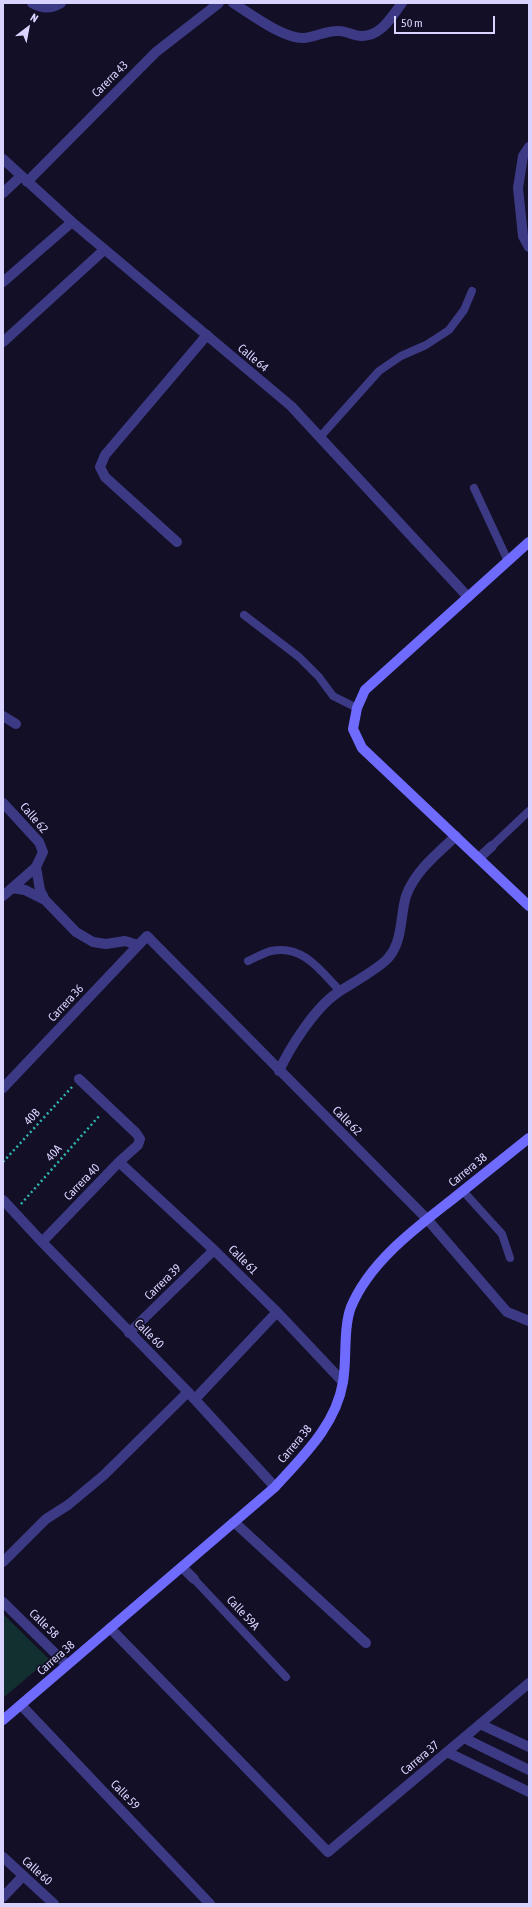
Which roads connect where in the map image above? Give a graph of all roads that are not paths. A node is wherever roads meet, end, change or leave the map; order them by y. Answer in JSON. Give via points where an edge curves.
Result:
{"nodes":[{"id":1,"x":32,"y":3,"type":"edge"},
{"id":2,"x":61,"y":3,"type":"edge"},
{"id":3,"x":219,"y":3,"type":"edge"},
{"id":4,"x":232,"y":3,"type":"edge"},
{"id":5,"x":402,"y":3,"type":"edge"},
{"id":6,"x":529,"y":147,"type":"edge"},
{"id":7,"x":3,"y":159,"type":"edge"},
{"id":8,"x":24,"y":179,"type":"junction"},
{"id":9,"x":3,"y":193,"type":"edge"},
{"id":10,"x":72,"y":222,"type":"junction"},
{"id":11,"x":529,"y":247,"type":"edge"},
{"id":12,"x":104,"y":250,"type":"junction"},
{"id":13,"x":3,"y":282,"type":"edge"},
{"id":14,"x":472,"y":291,"type":"dead end"},
{"id":15,"x":207,"y":335,"type":"junction"},
{"id":16,"x":3,"y":342,"type":"edge"},
{"id":17,"x":320,"y":437,"type":"junction"},
{"id":18,"x":474,"y":488,"type":"dead end"},
{"id":19,"x":177,"y":542,"type":"dead end"},
{"id":20,"x":529,"y":542,"type":"edge"},
{"id":21,"x":508,"y":561,"type":"junction"},
{"id":22,"x":468,"y":597,"type":"junction"},
{"id":23,"x":244,"y":616,"type":"dead end"},
{"id":24,"x":357,"y":708,"type":"junction"},
{"id":25,"x":3,"y":716,"type":"edge"},
{"id":26,"x":16,"y":724,"type":"dead end"},
{"id":27,"x":3,"y":803,"type":"edge"},
{"id":28,"x":529,"y":811,"type":"edge"},
{"id":29,"x":456,"y":836,"type":"junction"},
{"id":30,"x":492,"y":846,"type":"joint"},
{"id":31,"x":479,"y":858,"type":"junction"},
{"id":32,"x":36,"y":867,"type":"junction"},
{"id":33,"x":12,"y":888,"type":"junction"},
{"id":34,"x":3,"y":896,"type":"edge"},
{"id":35,"x":45,"y":900,"type":"junction"},
{"id":36,"x":529,"y":906,"type":"edge"},
{"id":37,"x":147,"y":936,"type":"joint"},
{"id":38,"x":138,"y":945,"type":"junction"},
{"id":39,"x":248,"y":961,"type":"dead end"},
{"id":40,"x":340,"y":991,"type":"junction"},
{"id":41,"x":279,"y":1071,"type":"junction"},
{"id":42,"x":76,"y":1082,"type":"road end"},
{"id":43,"x":3,"y":1088,"type":"edge"},
{"id":44,"x":528,"y":1139,"type":"edge"},
{"id":45,"x":119,"y":1162,"type":"junction"},
{"id":46,"x":463,"y":1191,"type":"junction"},
{"id":47,"x":3,"y":1200,"type":"edge"},
{"id":48,"x":427,"y":1219,"type":"junction"},
{"id":49,"x":42,"y":1242,"type":"junction"},
{"id":50,"x":214,"y":1250,"type":"junction"},
{"id":51,"x":510,"y":1258,"type":"dead end"},
{"id":52,"x":277,"y":1312,"type":"junction"},
{"id":53,"x":529,"y":1321,"type":"edge"},
{"id":54,"x":130,"y":1333,"type":"junction"},
{"id":55,"x":343,"y":1382,"type":"junction"},
{"id":56,"x":191,"y":1395,"type":"junction"},
{"id":57,"x":275,"y":1487,"type":"junction"},
{"id":58,"x":234,"y":1522,"type":"junction"},
{"id":59,"x":3,"y":1562,"type":"edge"},
{"id":60,"x":182,"y":1567,"type":"junction"},
{"id":61,"x":194,"y":1579,"type":"joint"},
{"id":62,"x":3,"y":1602,"type":"edge"},
{"id":63,"x":110,"y":1628,"type":"junction"},
{"id":64,"x":366,"y":1643,"type":"dead end"},
{"id":65,"x":67,"y":1665,"type":"junction"},
{"id":66,"x":286,"y":1677,"type":"dead end"},
{"id":67,"x":529,"y":1683,"type":"edge"},
{"id":68,"x":21,"y":1705,"type":"junction"},
{"id":69,"x":3,"y":1720,"type":"edge"},
{"id":70,"x":480,"y":1724,"type":"junction"},
{"id":71,"x":464,"y":1738,"type":"junction"},
{"id":72,"x":529,"y":1747,"type":"edge"},
{"id":73,"x":447,"y":1752,"type":"junction"},
{"id":74,"x":529,"y":1770,"type":"edge"},
{"id":75,"x":529,"y":1792,"type":"edge"},
{"id":76,"x":3,"y":1857,"type":"edge"},
{"id":77,"x":23,"y":1876,"type":"junction"},
{"id":78,"x":3,"y":1897,"type":"edge"},
{"id":79,"x":54,"y":1904,"type":"edge"},
{"id":80,"x":210,"y":1904,"type":"edge"}],
"edges":[{"from":1,"to":2,"type":"street","via":[[50,8]]},
{"from":3,"to":8,"type":"street","name":"Carerra 43","via":[[156,52]]},
{"from":4,"to":5,"type":"street","via":[[288,36],[303,38],[342,30],[360,36],[369,35],[380,30]]},
{"from":6,"to":11,"type":"street","via":[[523,156],[518,188],[522,236]]},
{"from":7,"to":8,"type":"street","name":"Calle 64"},
{"from":8,"to":9,"type":"street","name":"Carerra 43"},
{"from":8,"to":10,"type":"street","name":"Calle 64"},
{"from":10,"to":12,"type":"street","name":"Calle 64"},
{"from":10,"to":13,"type":"street"},
{"from":12,"to":15,"type":"street","name":"Calle 64"},
{"from":12,"to":16,"type":"street"},
{"from":14,"to":17,"type":"lane","via":[[464,310],[449,330],[379,371]]},
{"from":15,"to":17,"type":"street","name":"Calle 64","via":[[290,406]]},
{"from":15,"to":19,"type":"street","via":[[105,455],[100,468],[105,477]]},
{"from":17,"to":22,"type":"street","name":"Calle 64"},
{"from":18,"to":21,"type":"lane"},
{"from":20,"to":21,"type":"main road"},
{"from":21,"to":22,"type":"main road"},
{"from":22,"to":24,"type":"main road","via":[[365,690]]},
{"from":23,"to":24,"type":"lane","via":[[299,657],[333,696]]},
{"from":24,"to":29,"type":"main road","via":[[353,729],[362,748]]},
{"from":25,"to":26,"type":"street"},
{"from":27,"to":32,"type":"street","name":"Calle 62","via":[[39,842],[43,852]]},
{"from":28,"to":30,"type":"lane"},
{"from":29,"to":31,"type":"main road"},
{"from":29,"to":40,"type":"street","via":[[413,879],[395,948],[388,958]]},
{"from":30,"to":31,"type":"street"},
{"from":31,"to":36,"type":"main road"},
{"from":32,"to":33,"type":"street"},
{"from":32,"to":35,"type":"street"},
{"from":33,"to":34,"type":"street"},
{"from":33,"to":35,"type":"street","via":[[25,890]]},
{"from":35,"to":38,"type":"street","via":[[76,932],[92,942],[106,944],[125,941]]},
{"from":37,"to":38,"type":"street","name":"Carrera 36"},
{"from":37,"to":41,"type":"street","name":"Calle 62"},
{"from":38,"to":43,"type":"street","name":"Carrera 36"},
{"from":39,"to":40,"type":"lane","via":[[270,951],[287,950],[302,954]]},
{"from":40,"to":41,"type":"street","via":[[313,1019],[287,1054]]},
{"from":41,"to":48,"type":"street","name":"Calle 62"},
{"from":42,"to":45,"type":"street","name":"Carrera 40","via":[[140,1139],[138,1145]]},
{"from":44,"to":46,"type":"main road","name":"Carrera 38"},
{"from":45,"to":49,"type":"street","name":"Carrera 40"},
{"from":45,"to":50,"type":"street","name":"Calle 61"},
{"from":46,"to":48,"type":"main road","name":"Carrera 38"},
{"from":46,"to":51,"type":"lane","via":[[502,1234]]},
{"from":47,"to":49,"type":"street","name":"Calle 60"},
{"from":48,"to":53,"type":"street","name":"Calle 62","via":[[507,1312]]},
{"from":48,"to":55,"type":"main road","name":"Carrera 38","via":[[383,1260],[364,1282],[351,1308]]},
{"from":49,"to":54,"type":"street","name":"Calle 60"},
{"from":50,"to":52,"type":"street","name":"Calle 61"},
{"from":50,"to":54,"type":"street","name":"Carrera 39"},
{"from":52,"to":55,"type":"street","name":"Calle 61"},
{"from":52,"to":56,"type":"street"},
{"from":54,"to":56,"type":"street","name":"Calle 60"},
{"from":55,"to":57,"type":"main road","name":"Carrera 38","via":[[335,1410],[324,1431]]},
{"from":56,"to":57,"type":"street","name":"Calle 60"},
{"from":56,"to":59,"type":"street","via":[[104,1475],[68,1505],[46,1519]]},
{"from":57,"to":58,"type":"main road","name":"Carrera 38"},
{"from":58,"to":60,"type":"main road","name":"Carrera 38"},
{"from":58,"to":64,"type":"street"},
{"from":60,"to":61,"type":"street","name":"Calle 59A"},
{"from":60,"to":63,"type":"main road","name":"Carrera 38"},
{"from":61,"to":66,"type":"lane","name":"Calle 59A"},
{"from":62,"to":65,"type":"street","name":"Calle 58"},
{"from":63,"to":65,"type":"main road","name":"Carrera 38"},
{"from":63,"to":73,"type":"street","name":"Carrera 37","via":[[328,1852]]},
{"from":65,"to":68,"type":"main road","name":"Carrera 38"},
{"from":67,"to":70,"type":"street","name":"Carrera 37"},
{"from":68,"to":69,"type":"main road","name":"Carrera 38"},
{"from":68,"to":80,"type":"street","name":"Calle 59"},
{"from":70,"to":71,"type":"street","name":"Carrera 37"},
{"from":70,"to":72,"type":"street"},
{"from":71,"to":73,"type":"street","name":"Carrera 37"},
{"from":71,"to":74,"type":"street"},
{"from":73,"to":75,"type":"street"},
{"from":76,"to":77,"type":"street","name":"Calle 60"},
{"from":77,"to":78,"type":"street"},
{"from":77,"to":79,"type":"street","name":"Calle 60"}]}
